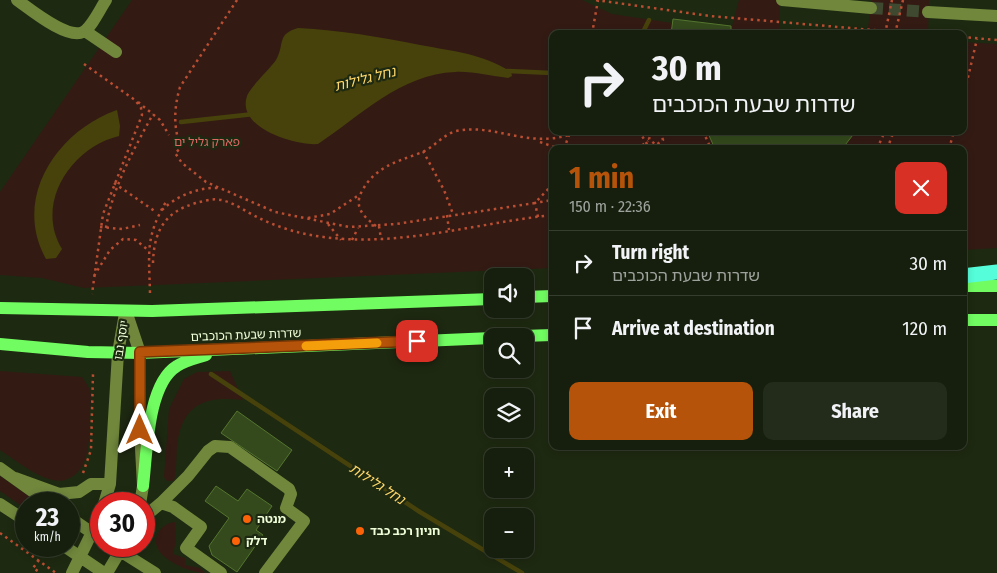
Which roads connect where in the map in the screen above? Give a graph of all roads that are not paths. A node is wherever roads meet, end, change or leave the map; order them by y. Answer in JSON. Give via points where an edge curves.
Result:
{"nodes":[{"id":1,"x":18,"y":0,"type":"edge"},
{"id":2,"x":106,"y":0,"type":"edge"},
{"id":3,"x":782,"y":0,"type":"edge"},
{"id":4,"x":871,"y":8,"type":"tunnel mouth"},
{"id":5,"x":928,"y":12,"type":"tunnel mouth"},
{"id":6,"x":997,"y":16,"type":"edge"},
{"id":7,"x":85,"y":30,"type":"junction"},
{"id":8,"x":116,"y":52,"type":"dead end"},
{"id":9,"x":997,"y":272,"type":"edge"},
{"id":10,"x":967,"y":275,"type":"edge"},
{"id":11,"x":967,"y":286,"type":"edge"},
{"id":12,"x":997,"y":286,"type":"edge"},
{"id":13,"x":549,"y":296,"type":"edge"},
{"id":14,"x":534,"y":297,"type":"edge"},
{"id":15,"x":484,"y":298,"type":"edge"},
{"id":16,"x":0,"y":308,"type":"edge"},
{"id":17,"x":126,"y":311,"type":"junction"},
{"id":18,"x":967,"y":320,"type":"edge"},
{"id":19,"x":997,"y":320,"type":"edge"},
{"id":20,"x":549,"y":335,"type":"edge"},
{"id":21,"x":534,"y":336,"type":"edge"},
{"id":22,"x":484,"y":338,"type":"edge"},
{"id":23,"x":0,"y":344,"type":"edge"},
{"id":24,"x":227,"y":350,"type":"junction"},
{"id":25,"x":140,"y":352,"type":"junction"},
{"id":26,"x":118,"y":353,"type":"junction"},
{"id":27,"x":0,"y":468,"type":"edge"},
{"id":28,"x":15,"y":478,"type":"junction"},
{"id":29,"x":110,"y":484,"type":"junction"},
{"id":30,"x":143,"y":486,"type":"junction"},
{"id":31,"x":34,"y":492,"type":"edge"},
{"id":32,"x":108,"y":492,"type":"edge"},
{"id":33,"x":142,"y":492,"type":"edge"},
{"id":34,"x":162,"y":503,"type":"junction"},
{"id":35,"x":0,"y":504,"type":"edge"},
{"id":36,"x":155,"y":508,"type":"edge"},
{"id":37,"x":15,"y":514,"type":"edge"},
{"id":38,"x":90,"y":546,"type":"edge"},
{"id":39,"x":114,"y":557,"type":"edge"},
{"id":40,"x":132,"y":557,"type":"edge"},
{"id":41,"x":80,"y":558,"type":"junction"},
{"id":42,"x":72,"y":573,"type":"edge"},
{"id":43,"x":106,"y":573,"type":"edge"},
{"id":44,"x":155,"y":573,"type":"edge"},
{"id":45,"x":221,"y":573,"type":"edge"},
{"id":46,"x":266,"y":573,"type":"edge"}],
"edges":[{"from":1,"to":7,"type":"street","via":[[61,30],[75,34]]},
{"from":2,"to":7,"type":"street"},
{"from":3,"to":4,"type":"street"},
{"from":5,"to":6,"type":"street"},
{"from":7,"to":8,"type":"street"},
{"from":9,"to":10,"type":"highway"},
{"from":11,"to":12,"type":"main road"},
{"from":13,"to":14,"type":"main road"},
{"from":15,"to":17,"type":"main road"},
{"from":16,"to":17,"type":"main road"},
{"from":17,"to":25,"type":"street","name":"יוסף נבו"},
{"from":17,"to":26,"type":"street","name":"יוסף נבו"},
{"from":18,"to":19,"type":"main road"},
{"from":20,"to":21,"type":"main road"},
{"from":22,"to":24,"type":"main road","name":"שדרות שבעת הכוכבים"},
{"from":23,"to":26,"type":"main road","name":"שדרות שבעת הכוכבים"},
{"from":24,"to":25,"type":"main road","name":"שדרות שבעת הכוכבים"},
{"from":24,"to":30,"type":"main road","via":[[176,366],[164,378],[152,411]]},
{"from":25,"to":26,"type":"main road","name":"שדרות שבעת הכוכבים"},
{"from":25,"to":30,"type":"street","name":"יוסף נבו"},
{"from":26,"to":29,"type":"street","name":"יוסף נבו"},
{"from":27,"to":28,"type":"street"},
{"from":28,"to":29,"type":"street","via":[[59,494],[78,492],[91,484]]},
{"from":28,"to":31,"type":"street"},
{"from":29,"to":32,"type":"street","name":"יוסף נבו"},
{"from":30,"to":33,"type":"street","name":"יוסף נבו"},
{"from":34,"to":36,"type":"street"},
{"from":34,"to":45,"type":"street","via":[[174,507],[201,527],[186,548]]},
{"from":34,"to":46,"type":"street","via":[[208,451],[215,446],[230,447],[289,489],[291,494],[286,508],[304,521]]},
{"from":35,"to":37,"type":"street"},
{"from":38,"to":41,"type":"street"},
{"from":39,"to":43,"type":"street"},
{"from":40,"to":44,"type":"street"},
{"from":41,"to":42,"type":"street"},
{"from":41,"to":43,"type":"street"}]}
